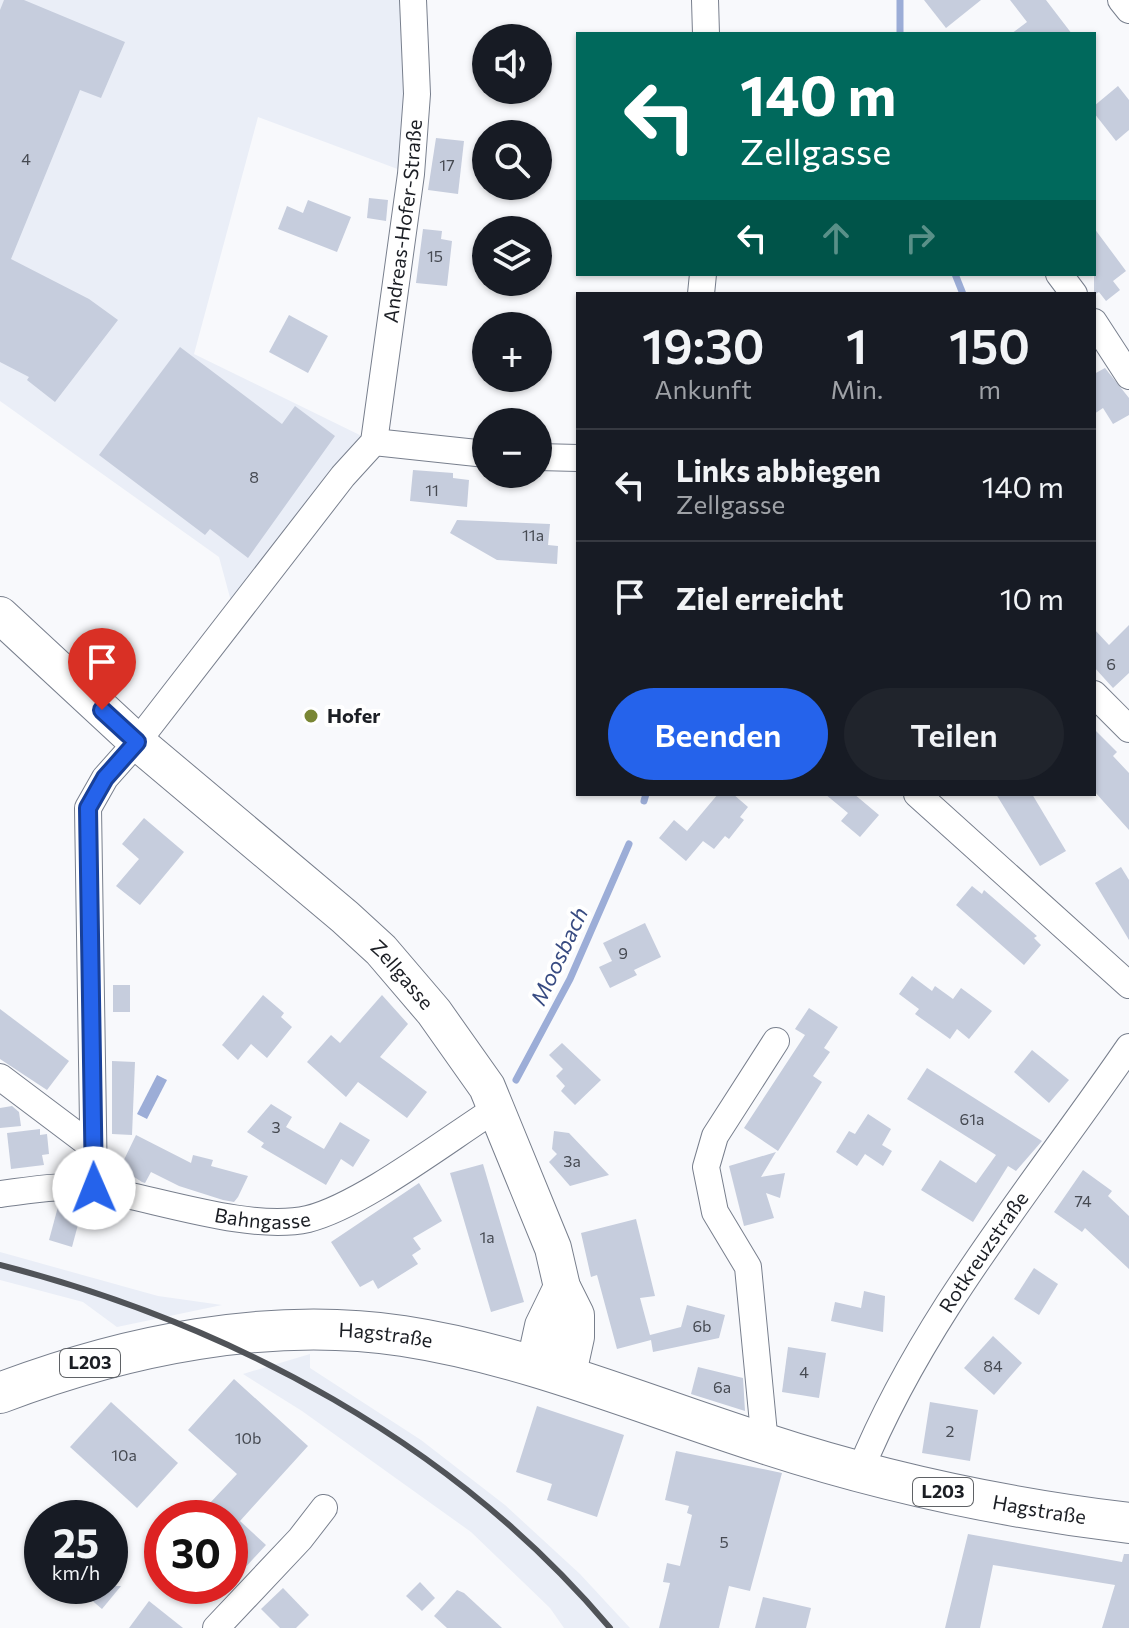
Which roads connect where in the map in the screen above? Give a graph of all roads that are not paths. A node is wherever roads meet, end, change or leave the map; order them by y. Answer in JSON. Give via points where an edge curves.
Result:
{"nodes":[{"id":1,"x":413,"y":0,"type":"edge"},
{"id":2,"x":705,"y":0,"type":"edge"},
{"id":3,"x":1121,"y":0,"type":"edge"},
{"id":4,"x":1129,"y":10,"type":"edge"},
{"id":5,"x":706,"y":32,"type":"edge"},
{"id":6,"x":1096,"y":325,"type":"edge"},
{"id":7,"x":1129,"y":376,"type":"edge"},
{"id":8,"x":374,"y":442,"type":"junction"},
{"id":9,"x":472,"y":452,"type":"edge"},
{"id":10,"x":552,"y":457,"type":"edge"},
{"id":11,"x":576,"y":458,"type":"edge"},
{"id":12,"x":0,"y":615,"type":"edge"},
{"id":13,"x":1096,"y":696,"type":"edge"},
{"id":14,"x":1129,"y":729,"type":"edge"},
{"id":15,"x":137,"y":742,"type":"junction"},
{"id":16,"x":919,"y":796,"type":"edge"},
{"id":17,"x":1129,"y":985,"type":"edge"},
{"id":18,"x":776,"y":1041,"type":"dead end"},
{"id":19,"x":1129,"y":1047,"type":"edge"},
{"id":20,"x":0,"y":1077,"type":"edge"},
{"id":21,"x":497,"y":1108,"type":"junction"},
{"id":22,"x":93,"y":1147,"type":"junction"},
{"id":23,"x":94,"y":1188,"type":"junction"},
{"id":24,"x":0,"y":1194,"type":"edge"},
{"id":25,"x":550,"y":1372,"type":"junction"},
{"id":26,"x":0,"y":1393,"type":"edge"},
{"id":27,"x":765,"y":1444,"type":"junction"},
{"id":28,"x":860,"y":1471,"type":"junction"},
{"id":29,"x":324,"y":1508,"type":"dead end"},
{"id":30,"x":1129,"y":1523,"type":"edge"},
{"id":31,"x":216,"y":1628,"type":"edge"}],
"edges":[{"from":1,"to":8,"type":"street","name":"Andreas-Hofer-Straße","via":[[417,94],[411,174]]},
{"from":2,"to":5,"type":"street"},
{"from":3,"to":4,"type":"street"},
{"from":6,"to":7,"type":"street"},
{"from":8,"to":9,"type":"street"},
{"from":8,"to":15,"type":"street"},
{"from":10,"to":11,"type":"street"},
{"from":12,"to":15,"type":"main road","name":"Zellgasse"},
{"from":13,"to":14,"type":"street"},
{"from":15,"to":21,"type":"main road","name":"Zellgasse","via":[[381,950],[434,1012]]},
{"from":15,"to":22,"type":"street","via":[[105,778],[88,808]]},
{"from":16,"to":17,"type":"street"},
{"from":18,"to":27,"type":"street","via":[[715,1136],[706,1167],[715,1212],[748,1267]]},
{"from":19,"to":28,"type":"street","name":"Rotkreuzstraße","via":[[948,1306],[899,1389]]},
{"from":20,"to":22,"type":"street"},
{"from":21,"to":23,"type":"street","name":"Bahngasse","via":[[354,1199],[307,1219],[249,1220]]},
{"from":21,"to":25,"type":"main road","name":"Zellgasse","via":[[576,1315],[576,1337]]},
{"from":22,"to":23,"type":"street"},
{"from":23,"to":24,"type":"street","name":"Bahngasse"},
{"from":25,"to":26,"type":"main road","name":"Hagstraße","number":"L203","via":[[403,1336],[292,1331],[143,1349]]},
{"from":25,"to":27,"type":"main road","name":"Hagstraße","number":"L203"},
{"from":27,"to":28,"type":"main road","name":"Hagstraße","number":"L203"},
{"from":28,"to":30,"type":"main road","name":"Hagstraße","number":"L203","via":[[987,1503]]},
{"from":29,"to":31,"type":"street"}]}
